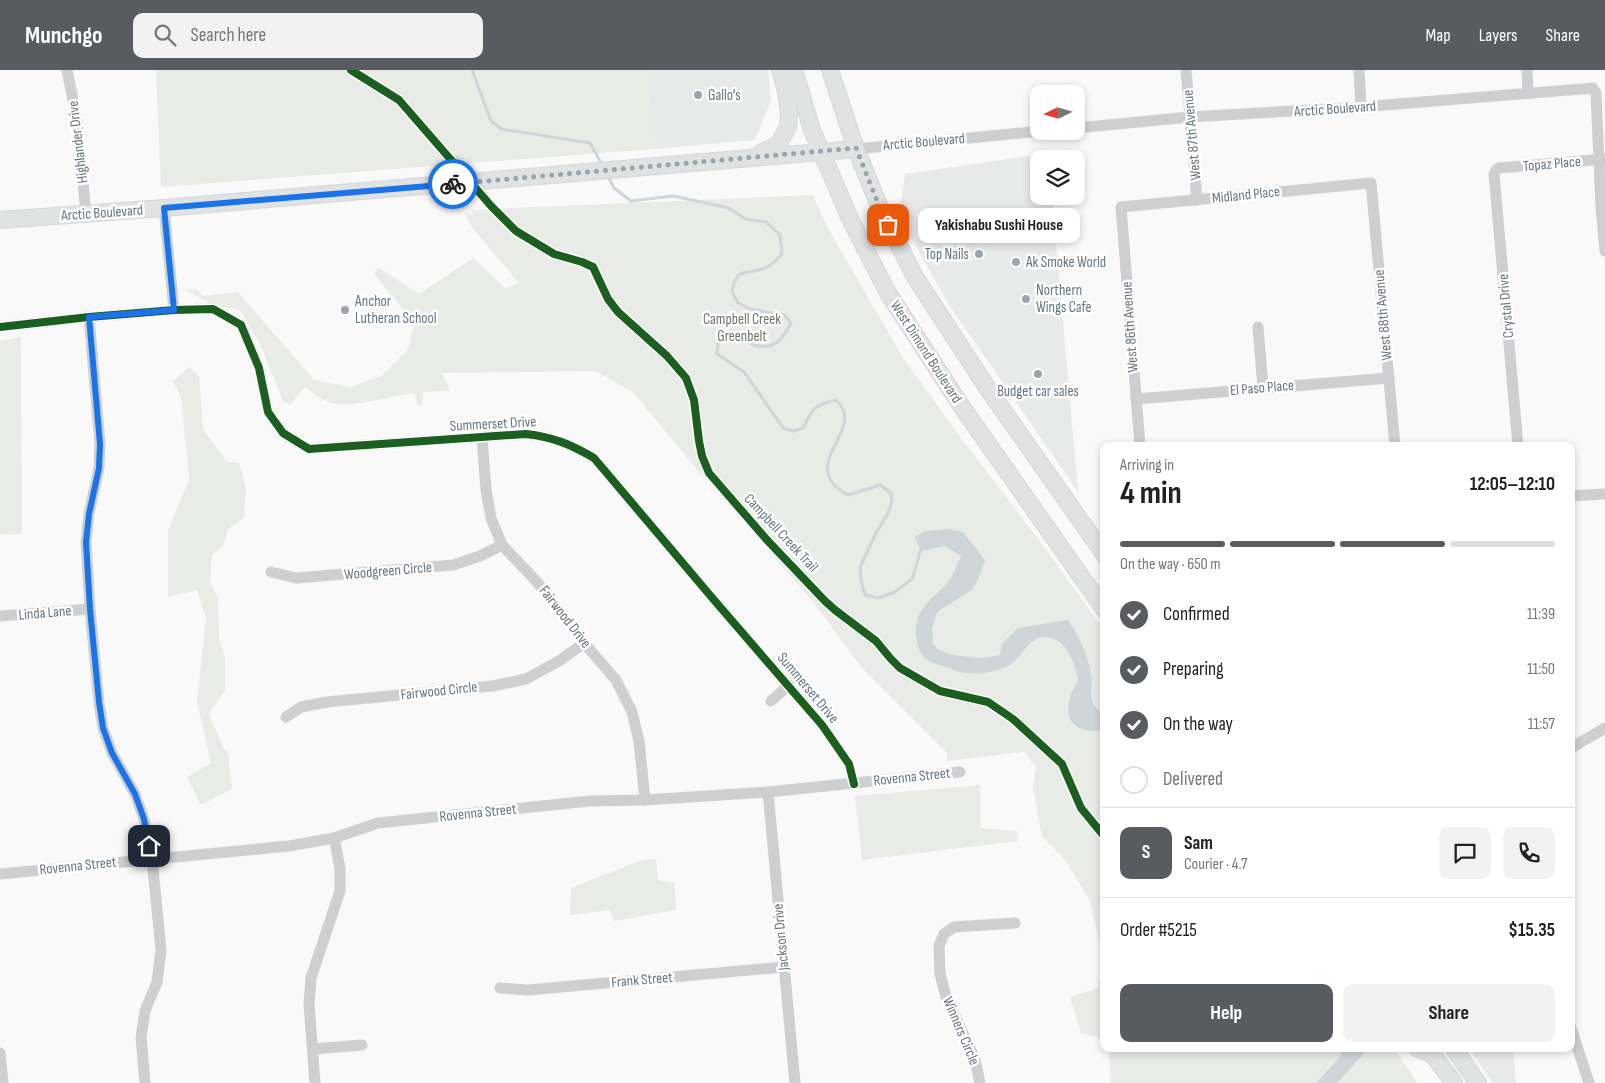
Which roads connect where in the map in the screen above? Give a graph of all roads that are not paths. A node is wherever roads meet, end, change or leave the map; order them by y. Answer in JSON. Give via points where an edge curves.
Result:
{"nodes":[{"id":1,"x":67,"y":70,"type":"edge"},
{"id":2,"x":780,"y":70,"type":"edge"},
{"id":3,"x":794,"y":70,"type":"edge"},
{"id":4,"x":830,"y":70,"type":"edge"},
{"id":5,"x":1186,"y":70,"type":"edge"},
{"id":6,"x":1359,"y":70,"type":"edge"},
{"id":7,"x":1527,"y":70,"type":"edge"},
{"id":8,"x":1528,"y":93,"type":"junction"},
{"id":9,"x":1361,"y":107,"type":"junction"},
{"id":10,"x":1190,"y":117,"type":"junction"},
{"id":11,"x":1085,"y":127,"type":"edge"},
{"id":12,"x":1030,"y":132,"type":"edge"},
{"id":13,"x":856,"y":148,"type":"junction"},
{"id":14,"x":821,"y":151,"type":"junction"},
{"id":15,"x":751,"y":157,"type":"junction"},
{"id":16,"x":1602,"y":159,"type":"edge"},
{"id":17,"x":1499,"y":168,"type":"joint"},
{"id":18,"x":1371,"y":183,"type":"joint"},
{"id":19,"x":1197,"y":200,"type":"junction"},
{"id":20,"x":1121,"y":207,"type":"joint"},
{"id":21,"x":164,"y":208,"type":"junction"},
{"id":22,"x":1603,"y":208,"type":"edge"},
{"id":23,"x":86,"y":214,"type":"junction"},
{"id":24,"x":0,"y":220,"type":"edge"},
{"id":25,"x":1605,"y":251,"type":"edge"},
{"id":26,"x":174,"y":310,"type":"junction"},
{"id":27,"x":89,"y":317,"type":"junction"},
{"id":28,"x":0,"y":327,"type":"edge"},
{"id":29,"x":1258,"y":327,"type":"dead end"},
{"id":30,"x":1389,"y":378,"type":"junction"},
{"id":31,"x":1263,"y":388,"type":"junction"},
{"id":32,"x":1136,"y":399,"type":"junction"},
{"id":33,"x":482,"y":438,"type":"junction"},
{"id":34,"x":1140,"y":442,"type":"edge"},
{"id":35,"x":1395,"y":442,"type":"edge"},
{"id":36,"x":1518,"y":442,"type":"edge"},
{"id":37,"x":1605,"y":494,"type":"edge"},
{"id":38,"x":1575,"y":496,"type":"edge"},
{"id":39,"x":502,"y":545,"type":"junction"},
{"id":40,"x":1100,"y":549,"type":"edge"},
{"id":41,"x":271,"y":572,"type":"dead end"},
{"id":42,"x":1100,"y":603,"type":"edge"},
{"id":43,"x":90,"y":609,"type":"junction"},
{"id":44,"x":0,"y":616,"type":"edge"},
{"id":45,"x":584,"y":643,"type":"junction"},
{"id":46,"x":789,"y":685,"type":"junction"},
{"id":47,"x":772,"y":701,"type":"dead end"},
{"id":48,"x":286,"y":716,"type":"dead end"},
{"id":49,"x":1605,"y":728,"type":"edge"},
{"id":50,"x":1575,"y":746,"type":"edge"},
{"id":51,"x":960,"y":772,"type":"dead end"},
{"id":52,"x":854,"y":784,"type":"junction"},
{"id":53,"x":768,"y":792,"type":"junction"},
{"id":54,"x":645,"y":800,"type":"junction"},
{"id":55,"x":334,"y":838,"type":"junction"},
{"id":56,"x":152,"y":859,"type":"junction"},
{"id":57,"x":0,"y":874,"type":"edge"},
{"id":58,"x":1015,"y":923,"type":"dead end"},
{"id":59,"x":784,"y":967,"type":"junction"},
{"id":60,"x":500,"y":988,"type":"dead end"},
{"id":61,"x":1575,"y":1040,"type":"edge"},
{"id":62,"x":362,"y":1045,"type":"dead end"},
{"id":63,"x":312,"y":1049,"type":"junction"},
{"id":64,"x":1419,"y":1052,"type":"edge"},
{"id":65,"x":1425,"y":1052,"type":"edge"},
{"id":66,"x":1456,"y":1052,"type":"edge"},
{"id":67,"x":0,"y":1053,"type":"edge"},
{"id":68,"x":3,"y":1083,"type":"edge"},
{"id":69,"x":145,"y":1083,"type":"edge"},
{"id":70,"x":315,"y":1083,"type":"edge"},
{"id":71,"x":795,"y":1083,"type":"edge"},
{"id":72,"x":980,"y":1083,"type":"edge"},
{"id":73,"x":1440,"y":1083,"type":"edge"},
{"id":74,"x":1454,"y":1083,"type":"edge"},
{"id":75,"x":1478,"y":1083,"type":"edge"},
{"id":76,"x":1590,"y":1083,"type":"edge"}],
"edges":[{"from":1,"to":23,"type":"street","name":"Highlander Drive","via":[[77,120]]},
{"from":2,"to":15,"type":"main road","via":[[790,113],[788,127],[778,145]]},
{"from":3,"to":14,"type":"main road","name":"West Dimond Boulevard"},
{"from":4,"to":13,"type":"main road"},
{"from":5,"to":10,"type":"street","name":"West 87th Avenue"},
{"from":6,"to":9,"type":"street"},
{"from":7,"to":8,"type":"street"},
{"from":8,"to":9,"type":"street","name":"Arctic Boulevard"},
{"from":8,"to":16,"type":"street","name":"Arctic Boulevard","via":[[1593,88]]},
{"from":9,"to":10,"type":"street","name":"Arctic Boulevard"},
{"from":10,"to":11,"type":"street","name":"Arctic Boulevard"},
{"from":10,"to":19,"type":"street","name":"West 87th Avenue"},
{"from":12,"to":13,"type":"street","name":"Arctic Boulevard"},
{"from":13,"to":14,"type":"main road","name":"Arctic Boulevard"},
{"from":13,"to":40,"type":"main road","via":[[880,208],[915,277],[988,389]]},
{"from":14,"to":15,"type":"main road","name":"Arctic Boulevard"},
{"from":14,"to":42,"type":"main road","name":"West Dimond Boulevard","via":[[851,221],[888,293],[962,407]]},
{"from":15,"to":21,"type":"main road","name":"Arctic Boulevard"},
{"from":16,"to":17,"type":"street","name":"Topaz Place"},
{"from":16,"to":22,"type":"street"},
{"from":17,"to":36,"type":"street","name":"Crystal Drive","via":[[1494,174]]},
{"from":18,"to":19,"type":"street","name":"Midland Place"},
{"from":18,"to":30,"type":"street","name":"West 88th Avenue"},
{"from":19,"to":20,"type":"street","name":"Midland Place"},
{"from":20,"to":32,"type":"street","name":"West 86th Avenue"},
{"from":21,"to":23,"type":"main road","name":"Arctic Boulevard"},
{"from":21,"to":26,"type":"street"},
{"from":22,"to":25,"type":"street"},
{"from":23,"to":24,"type":"main road","name":"Arctic Boulevard"},
{"from":26,"to":27,"type":"street","name":"Summerset Drive"},
{"from":26,"to":33,"type":"street","name":"Summerset Drive","via":[[213,309],[240,324],[259,368],[268,412],[283,433],[309,449]]},
{"from":27,"to":28,"type":"street","name":"Summerset Drive"},
{"from":27,"to":43,"type":"street","via":[[100,444],[86,542]]},
{"from":29,"to":31,"type":"street"},
{"from":30,"to":31,"type":"street","name":"El Paso Place"},
{"from":30,"to":35,"type":"street","name":"West 88th Avenue"},
{"from":31,"to":32,"type":"street","name":"El Paso Place"},
{"from":32,"to":34,"type":"street","name":"West 86th Avenue"},
{"from":33,"to":39,"type":"street","name":"Fairwood Drive","via":[[491,518]]},
{"from":33,"to":46,"type":"street","name":"Summerset Drive","via":[[526,434],[545,436],[570,444],[594,458]]},
{"from":37,"to":38,"type":"street"},
{"from":39,"to":41,"type":"street","name":"Woodgreen Circle","via":[[454,565],[296,578]]},
{"from":39,"to":45,"type":"street","name":"Fairwood Drive","via":[[538,582]]},
{"from":43,"to":44,"type":"street","name":"Linda Lane"},
{"from":43,"to":56,"type":"street","via":[[103,728],[112,753],[135,794]]},
{"from":45,"to":48,"type":"street","name":"Fairwood Circle","via":[[526,679],[493,686],[327,702],[301,707]]},
{"from":45,"to":54,"type":"street","name":"Fairwood Drive","via":[[616,680],[632,712],[639,741]]},
{"from":46,"to":47,"type":"street"},
{"from":46,"to":52,"type":"street","name":"Summerset Drive","via":[[849,764]]},
{"from":49,"to":50,"type":"street"},
{"from":51,"to":52,"type":"street","name":"Rovenna Street"},
{"from":52,"to":53,"type":"street","name":"Rovenna Street"},
{"from":53,"to":54,"type":"street","name":"Rovenna Street"},
{"from":53,"to":59,"type":"street","name":"Jackson Drive"},
{"from":54,"to":55,"type":"street","name":"Rovenna Street","via":[[590,801],[378,823]]},
{"from":55,"to":56,"type":"street","name":"Rovenna Street","via":[[290,846]]},
{"from":55,"to":63,"type":"street","via":[[340,868],[340,891],[311,978]]},
{"from":56,"to":57,"type":"street","name":"Rovenna Street"},
{"from":56,"to":69,"type":"street","via":[[162,950],[157,982],[145,1012],[141,1037]]},
{"from":58,"to":72,"type":"street","name":"Winners Circle","via":[[941,931],[940,974],[956,1020],[975,1059]]},
{"from":59,"to":60,"type":"street","name":"Frank Street","via":[[528,990]]},
{"from":59,"to":71,"type":"street","name":"Jackson Drive"},
{"from":61,"to":76,"type":"street"},
{"from":62,"to":63,"type":"street"},
{"from":63,"to":70,"type":"street"},
{"from":64,"to":73,"type":"main road"},
{"from":65,"to":74,"type":"main road","via":[[1433,1055]]},
{"from":66,"to":75,"type":"main road"},
{"from":67,"to":68,"type":"street"}]}
